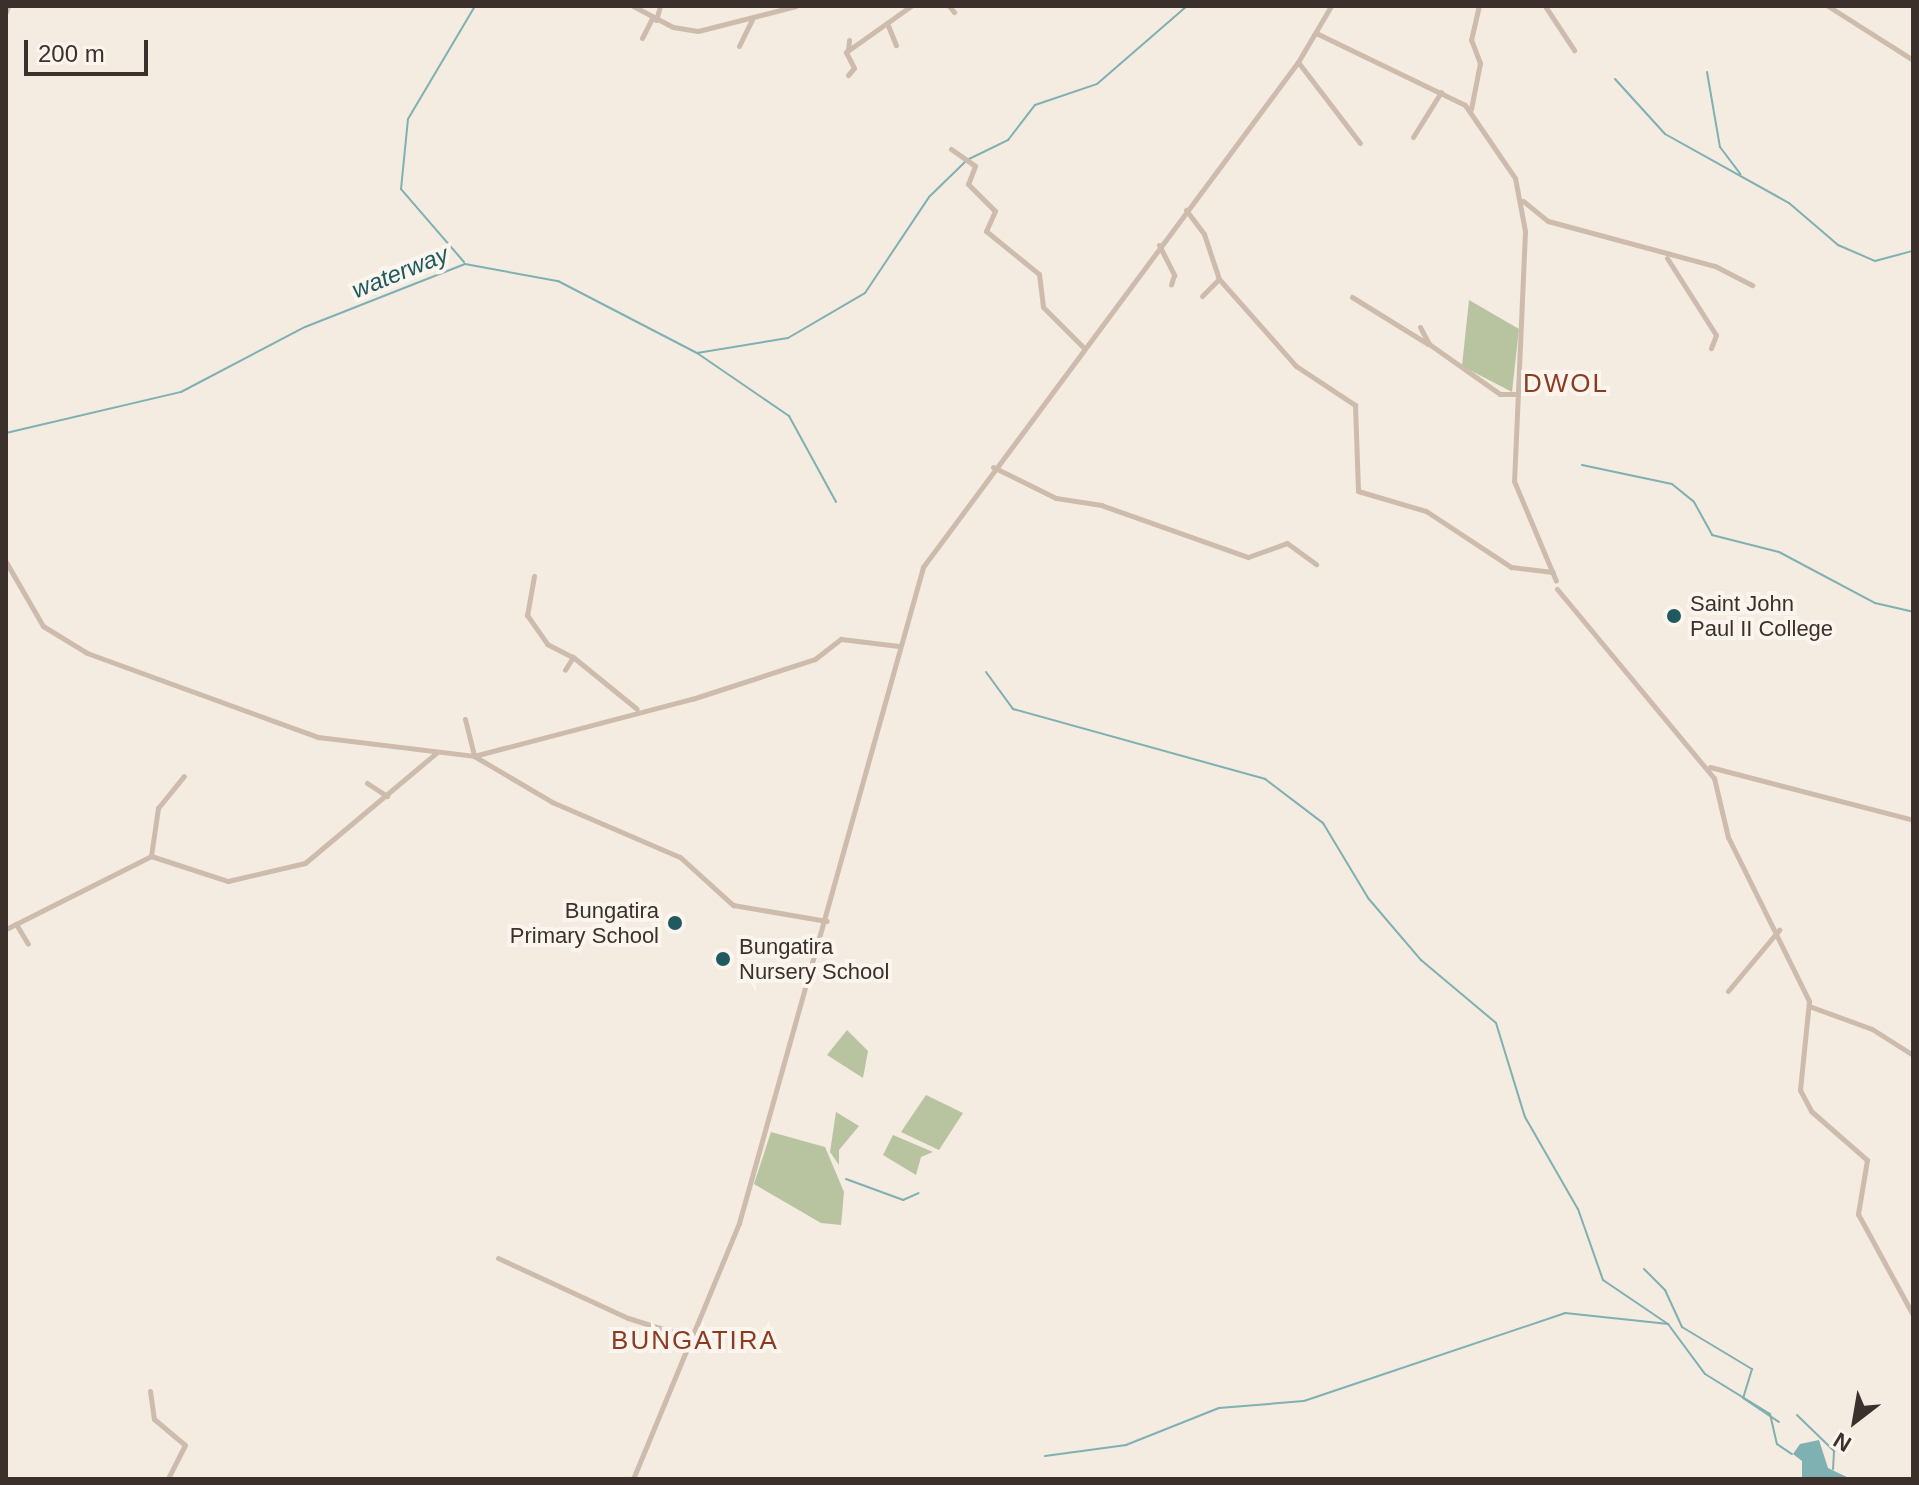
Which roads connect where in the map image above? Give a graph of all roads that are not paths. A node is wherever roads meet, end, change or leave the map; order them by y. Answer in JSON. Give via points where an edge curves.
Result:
{"nodes":[{"id":1,"x":8,"y":6,"type":"edge"},
{"id":2,"x":633,"y":6,"type":"edge"},
{"id":3,"x":660,"y":6,"type":"edge"},
{"id":4,"x":775,"y":6,"type":"edge"},
{"id":5,"x":796,"y":6,"type":"edge"},
{"id":6,"x":911,"y":6,"type":"edge"},
{"id":7,"x":949,"y":6,"type":"edge"},
{"id":8,"x":1331,"y":6,"type":"edge"},
{"id":9,"x":1479,"y":6,"type":"edge"},
{"id":10,"x":1545,"y":6,"type":"edge"},
{"id":11,"x":1828,"y":6,"type":"edge"},
{"id":12,"x":6,"y":12,"type":"edge"},
{"id":13,"x":954,"y":12,"type":"dead end"},
{"id":14,"x":781,"y":14,"type":"junction"},
{"id":15,"x":654,"y":19,"type":"junction"},
{"id":16,"x":752,"y":19,"type":"junction"},
{"id":17,"x":887,"y":23,"type":"junction"},
{"id":18,"x":1316,"y":33,"type":"junction"},
{"id":19,"x":642,"y":38,"type":"dead end"},
{"id":20,"x":849,"y":40,"type":"dead end"},
{"id":21,"x":896,"y":45,"type":"dead end"},
{"id":22,"x":739,"y":46,"type":"dead end"},
{"id":23,"x":848,"y":50,"type":"junction"},
{"id":24,"x":1574,"y":50,"type":"dead end"},
{"id":25,"x":1913,"y":60,"type":"edge"},
{"id":26,"x":1298,"y":62,"type":"junction"},
{"id":27,"x":848,"y":75,"type":"dead end"},
{"id":28,"x":1441,"y":92,"type":"junction"},
{"id":29,"x":1471,"y":109,"type":"junction"},
{"id":30,"x":1413,"y":137,"type":"dead end"},
{"id":31,"x":1360,"y":143,"type":"dead end"},
{"id":32,"x":951,"y":149,"type":"dead end"},
{"id":33,"x":1522,"y":200,"type":"junction"},
{"id":34,"x":1186,"y":210,"type":"junction"},
{"id":35,"x":1159,"y":245,"type":"junction"},
{"id":36,"x":1667,"y":257,"type":"junction"},
{"id":37,"x":1219,"y":279,"type":"junction"},
{"id":38,"x":1171,"y":285,"type":"dead end"},
{"id":39,"x":1752,"y":285,"type":"dead end"},
{"id":40,"x":1202,"y":296,"type":"dead end"},
{"id":41,"x":1352,"y":297,"type":"dead end"},
{"id":42,"x":1420,"y":327,"type":"dead end"},
{"id":43,"x":1429,"y":344,"type":"junction"},
{"id":44,"x":1083,"y":347,"type":"junction"},
{"id":45,"x":1711,"y":348,"type":"dead end"},
{"id":46,"x":1518,"y":394,"type":"junction"},
{"id":47,"x":993,"y":467,"type":"junction"},
{"id":48,"x":6,"y":562,"type":"edge"},
{"id":49,"x":1316,"y":564,"type":"dead end"},
{"id":50,"x":1553,"y":572,"type":"junction"},
{"id":51,"x":534,"y":576,"type":"dead end"},
{"id":52,"x":1556,"y":581,"type":"dead end"},
{"id":53,"x":1557,"y":589,"type":"dead end"},
{"id":54,"x":899,"y":646,"type":"junction"},
{"id":55,"x":573,"y":657,"type":"junction"},
{"id":56,"x":565,"y":670,"type":"dead end"},
{"id":57,"x":638,"y":710,"type":"junction"},
{"id":58,"x":465,"y":719,"type":"dead end"},
{"id":59,"x":436,"y":753,"type":"junction"},
{"id":60,"x":474,"y":756,"type":"junction"},
{"id":61,"x":1708,"y":766,"type":"junction"},
{"id":62,"x":184,"y":776,"type":"dead end"},
{"id":63,"x":367,"y":783,"type":"dead end"},
{"id":64,"x":387,"y":796,"type":"junction"},
{"id":65,"x":1913,"y":820,"type":"edge"},
{"id":66,"x":151,"y":856,"type":"junction"},
{"id":67,"x":827,"y":921,"type":"junction"},
{"id":68,"x":16,"y":924,"type":"junction"},
{"id":69,"x":6,"y":929,"type":"edge"},
{"id":70,"x":1779,"y":930,"type":"junction"},
{"id":71,"x":28,"y":944,"type":"dead end"},
{"id":72,"x":1728,"y":991,"type":"dead end"},
{"id":73,"x":1809,"y":1006,"type":"junction"},
{"id":74,"x":1913,"y":1055,"type":"edge"},
{"id":75,"x":498,"y":1258,"type":"dead end"},
{"id":76,"x":1913,"y":1315,"type":"edge"},
{"id":77,"x":695,"y":1339,"type":"junction"},
{"id":78,"x":150,"y":1391,"type":"dead end"},
{"id":79,"x":168,"y":1479,"type":"edge"},
{"id":80,"x":633,"y":1479,"type":"edge"}],
"edges":[{"from":1,"to":12,"type":"street"},
{"from":2,"to":15,"type":"street"},
{"from":3,"to":15,"type":"street"},
{"from":4,"to":14,"type":"street"},
{"from":5,"to":14,"type":"street"},
{"from":6,"to":17,"type":"street"},
{"from":7,"to":13,"type":"street"},
{"from":8,"to":18,"type":"street"},
{"from":9,"to":29,"type":"street","via":[[1471,40],[1480,63]]},
{"from":10,"to":24,"type":"street"},
{"from":11,"to":25,"type":"street"},
{"from":14,"to":16,"type":"street"},
{"from":15,"to":16,"type":"street","via":[[698,31]]},
{"from":15,"to":19,"type":"street"},
{"from":16,"to":22,"type":"street"},
{"from":17,"to":21,"type":"street"},
{"from":17,"to":23,"type":"street"},
{"from":18,"to":26,"type":"street"},
{"from":18,"to":28,"type":"street"},
{"from":20,"to":23,"type":"street"},
{"from":23,"to":27,"type":"street","via":[[854,68]]},
{"from":26,"to":31,"type":"street"},
{"from":26,"to":34,"type":"street"},
{"from":28,"to":29,"type":"street"},
{"from":28,"to":30,"type":"street"},
{"from":29,"to":33,"type":"street","via":[[1505,159]]},
{"from":32,"to":44,"type":"street","via":[[975,166],[968,184],[995,211],[986,231],[1039,274],[1043,307]]},
{"from":33,"to":36,"type":"street","via":[[1548,221]]},
{"from":33,"to":46,"type":"street"},
{"from":34,"to":35,"type":"street"},
{"from":34,"to":37,"type":"street","via":[[1204,234]]},
{"from":35,"to":38,"type":"street","via":[[1174,275]]},
{"from":35,"to":44,"type":"street"},
{"from":36,"to":39,"type":"street","via":[[1713,265]]},
{"from":36,"to":45,"type":"street","via":[[1716,335]]},
{"from":37,"to":40,"type":"street"},
{"from":37,"to":50,"type":"street","via":[[1296,366],[1355,405],[1358,491],[1426,511],[1511,567]]},
{"from":41,"to":43,"type":"street"},
{"from":42,"to":43,"type":"street"},
{"from":43,"to":46,"type":"street","via":[[1500,394]]},
{"from":44,"to":47,"type":"street"},
{"from":46,"to":50,"type":"street","via":[[1514,481]]},
{"from":47,"to":49,"type":"street","via":[[1056,498],[1101,505],[1248,557],[1287,543]]},
{"from":47,"to":54,"type":"street","via":[[923,567]]},
{"from":48,"to":59,"type":"street","via":[[43,626],[87,653],[318,737]]},
{"from":50,"to":52,"type":"street"},
{"from":51,"to":55,"type":"street","via":[[527,615],[547,644]]},
{"from":53,"to":61,"type":"street"},
{"from":54,"to":57,"type":"street","via":[[841,639],[815,659]]},
{"from":54,"to":67,"type":"street"},
{"from":55,"to":56,"type":"street"},
{"from":55,"to":57,"type":"street"},
{"from":57,"to":60,"type":"street"},
{"from":58,"to":60,"type":"street"},
{"from":59,"to":60,"type":"street"},
{"from":59,"to":64,"type":"street"},
{"from":60,"to":67,"type":"street","via":[[552,802],[680,857],[733,905]]},
{"from":61,"to":65,"type":"street"},
{"from":61,"to":70,"type":"street","via":[[1728,837]]},
{"from":62,"to":66,"type":"street","via":[[158,808]]},
{"from":63,"to":64,"type":"street"},
{"from":64,"to":66,"type":"street","via":[[305,863],[255,879],[202,876]]},
{"from":66,"to":68,"type":"street"},
{"from":67,"to":77,"type":"street","via":[[739,1223]]},
{"from":68,"to":69,"type":"street"},
{"from":68,"to":71,"type":"street"},
{"from":70,"to":72,"type":"street"},
{"from":70,"to":73,"type":"street"},
{"from":73,"to":74,"type":"street","via":[[1872,1029]]},
{"from":73,"to":76,"type":"street","via":[[1800,1090],[1811,1111],[1867,1160],[1858,1214]]},
{"from":75,"to":77,"type":"street","via":[[628,1318]]},
{"from":77,"to":80,"type":"street"},
{"from":78,"to":79,"type":"street","via":[[154,1419],[185,1445]]}]}
